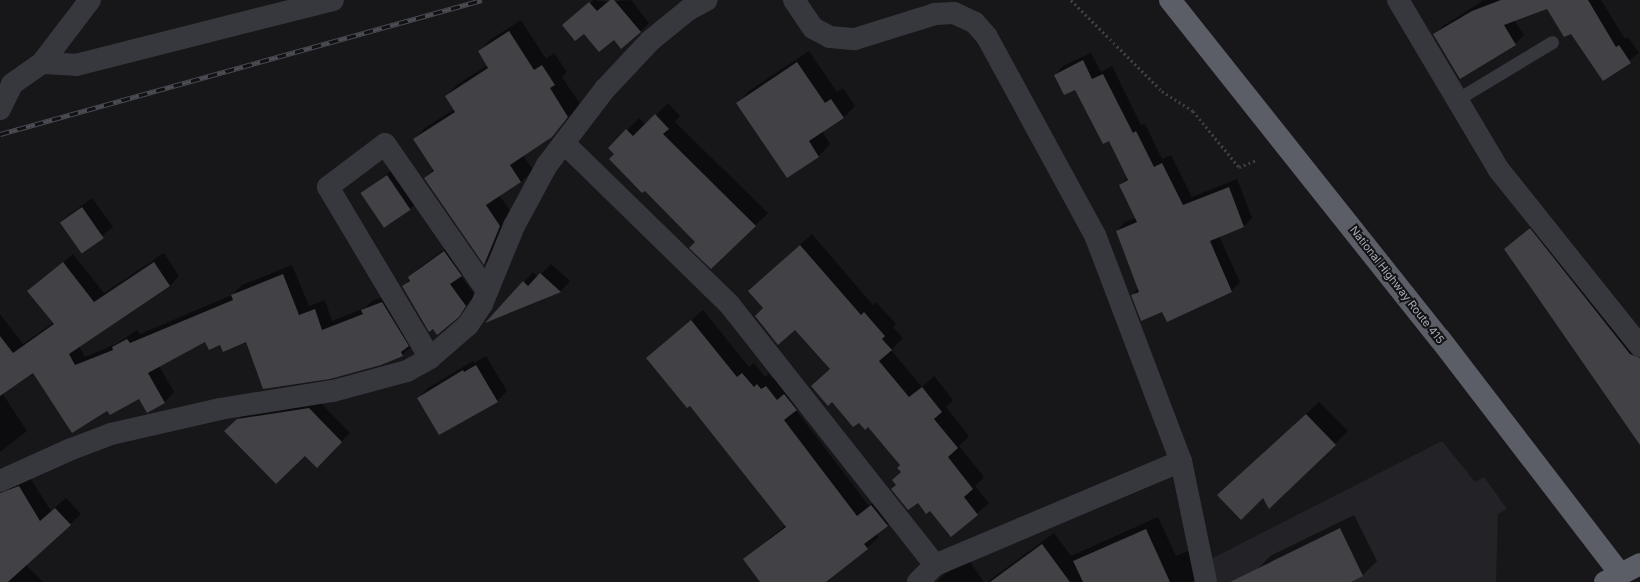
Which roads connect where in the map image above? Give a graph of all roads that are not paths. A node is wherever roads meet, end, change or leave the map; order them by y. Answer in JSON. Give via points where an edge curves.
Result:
{"nodes":[{"id":1,"x":90,"y":0,"type":"edge"},
{"id":2,"x":333,"y":0,"type":"edge"},
{"id":3,"x":707,"y":0,"type":"edge"},
{"id":4,"x":794,"y":0,"type":"edge"},
{"id":5,"x":1170,"y":0,"type":"edge"},
{"id":6,"x":1398,"y":0,"type":"edge"},
{"id":7,"x":282,"y":7,"type":"edge"},
{"id":8,"x":1552,"y":42,"type":"dead end"},
{"id":9,"x":42,"y":63,"type":"junction"},
{"id":10,"x":1456,"y":100,"type":"junction"},
{"id":11,"x":0,"y":109,"type":"edge"},
{"id":12,"x":564,"y":143,"type":"junction"},
{"id":13,"x":487,"y":291,"type":"junction"},
{"id":14,"x":1640,"y":346,"type":"edge"},
{"id":15,"x":430,"y":358,"type":"junction"},
{"id":16,"x":1180,"y":461,"type":"junction"},
{"id":17,"x":0,"y":481,"type":"edge"},
{"id":18,"x":1640,"y":564,"type":"edge"},
{"id":19,"x":935,"y":565,"type":"junction"},
{"id":20,"x":1612,"y":578,"type":"edge"},
{"id":21,"x":918,"y":582,"type":"edge"},
{"id":22,"x":1206,"y":582,"type":"edge"}],
"edges":[{"from":1,"to":9,"type":"street"},
{"from":2,"to":7,"type":"street"},
{"from":3,"to":12,"type":"street","via":[[688,10],[650,41],[605,89]]},
{"from":4,"to":16,"type":"street","via":[[813,28],[830,37],[855,39],[935,14],[954,13],[975,23],[987,37],[1094,235]]},
{"from":5,"to":20,"type":"highway","name":"National Highway Route 415","via":[[1440,339]]},
{"from":6,"to":10,"type":"street"},
{"from":7,"to":9,"type":"street","via":[[76,65]]},
{"from":8,"to":10,"type":"lane"},
{"from":9,"to":11,"type":"street","via":[[12,84]]},
{"from":10,"to":14,"type":"street","via":[[1499,170]]},
{"from":12,"to":13,"type":"street","via":[[547,165],[514,226]]},
{"from":12,"to":19,"type":"street","via":[[729,304]]},
{"from":13,"to":15,"type":"street","via":[[468,325]]},
{"from":13,"to":15,"type":"street","via":[[385,144],[328,187]]},
{"from":15,"to":17,"type":"street","via":[[407,371],[333,391],[220,409],[111,434]]},
{"from":16,"to":19,"type":"street"},
{"from":16,"to":22,"type":"street"},
{"from":18,"to":20,"type":"highway"},
{"from":19,"to":21,"type":"street"}]}
